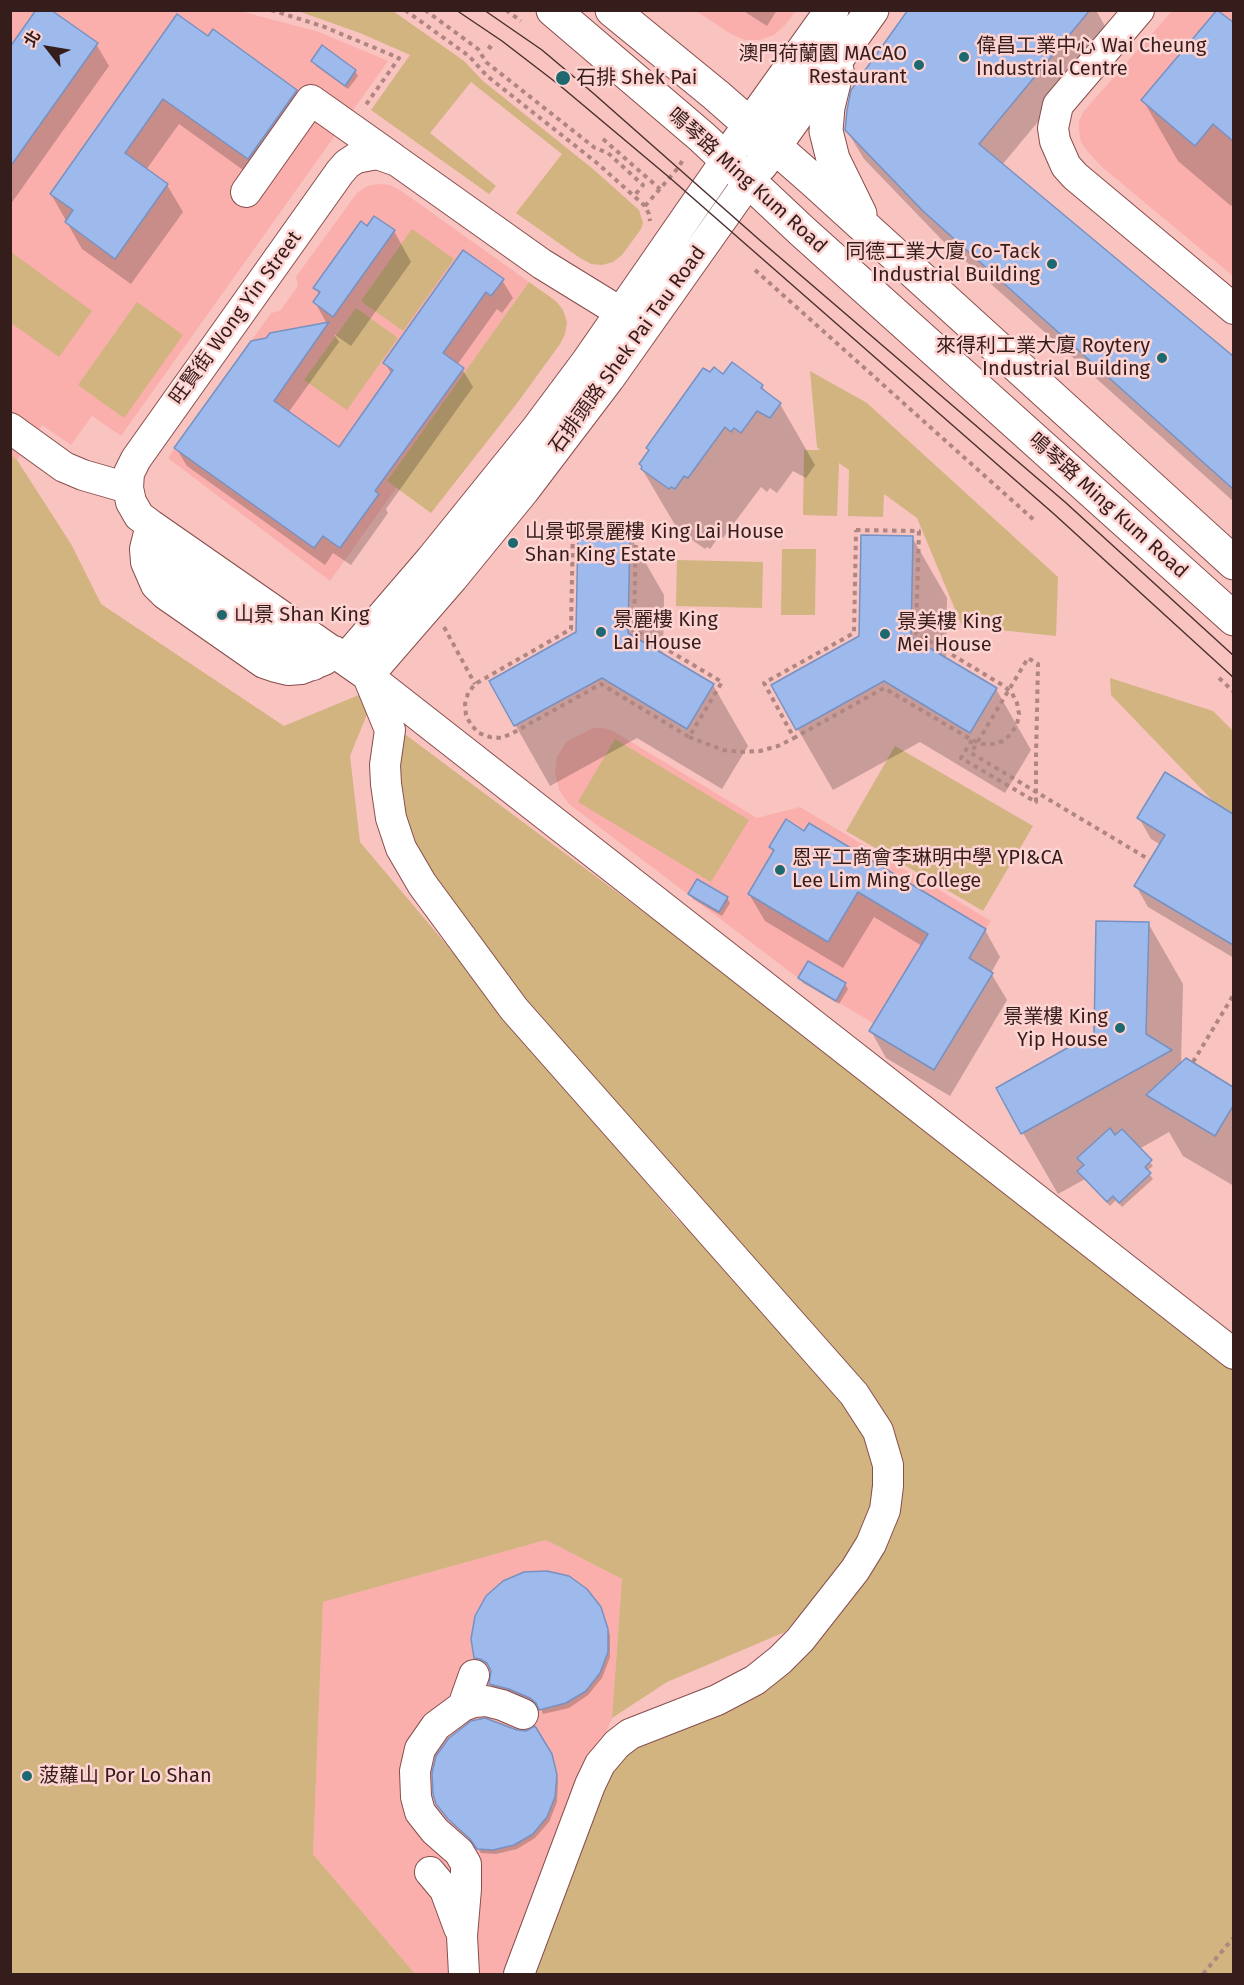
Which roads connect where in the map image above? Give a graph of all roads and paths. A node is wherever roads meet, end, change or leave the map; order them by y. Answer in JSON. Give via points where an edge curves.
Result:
{"nodes":[{"id":1,"x":272,"y":10,"type":"edge"},
{"id":2,"x":405,"y":10,"type":"edge"},
{"id":3,"x":425,"y":10,"type":"edge"},
{"id":4,"x":506,"y":10,"type":"edge"},
{"id":5,"x":553,"y":10,"type":"edge"},
{"id":6,"x":612,"y":10,"type":"edge"},
{"id":7,"x":832,"y":10,"type":"edge"},
{"id":8,"x":872,"y":10,"type":"edge"},
{"id":9,"x":1139,"y":10,"type":"edge"},
{"id":10,"x":521,"y":21,"type":"dead end"},
{"id":11,"x":488,"y":46,"type":"dead end"},
{"id":12,"x":495,"y":51,"type":"dead end"},
{"id":13,"x":840,"y":55,"type":"junction"},
{"id":14,"x":361,"y":112,"type":"dead end"},
{"id":15,"x":750,"y":125,"type":"junction"},
{"id":16,"x":603,"y":139,"type":"dead end"},
{"id":17,"x":774,"y":147,"type":"junction"},
{"id":18,"x":685,"y":156,"type":"dead end"},
{"id":19,"x":398,"y":161,"type":"junction"},
{"id":20,"x":738,"y":171,"type":"junction"},
{"id":21,"x":660,"y":189,"type":"junction"},
{"id":22,"x":246,"y":192,"type":"dead end"},
{"id":23,"x":634,"y":196,"type":"junction"},
{"id":24,"x":645,"y":206,"type":"junction"},
{"id":25,"x":650,"y":224,"type":"dead end"},
{"id":26,"x":867,"y":229,"type":"junction"},
{"id":27,"x":755,"y":270,"type":"dead end"},
{"id":28,"x":1233,"y":309,"type":"edge"},
{"id":29,"x":620,"y":312,"type":"junction"},
{"id":30,"x":10,"y":428,"type":"edge"},
{"id":31,"x":128,"y":488,"type":"junction"},
{"id":32,"x":1034,"y":520,"type":"dead end"},
{"id":33,"x":148,"y":537,"type":"junction"},
{"id":34,"x":1233,"y":563,"type":"edge"},
{"id":35,"x":1233,"y":619,"type":"edge"},
{"id":36,"x":442,"y":623,"type":"dead end"},
{"id":37,"x":340,"y":663,"type":"junction"},
{"id":38,"x":1219,"y":678,"type":"dead end"},
{"id":39,"x":475,"y":684,"type":"junction"},
{"id":40,"x":1233,"y":692,"type":"edge"},
{"id":41,"x":689,"y":737,"type":"junction"},
{"id":42,"x":794,"y":738,"type":"junction"},
{"id":43,"x":972,"y":740,"type":"junction"},
{"id":44,"x":1150,"y":860,"type":"dead end"},
{"id":45,"x":1233,"y":994,"type":"edge"},
{"id":46,"x":1193,"y":1062,"type":"dead end"},
{"id":47,"x":1233,"y":1354,"type":"edge"},
{"id":48,"x":474,"y":1676,"type":"dead end"},
{"id":49,"x":463,"y":1706,"type":"junction"},
{"id":50,"x":524,"y":1714,"type":"dead end"},
{"id":51,"x":430,"y":1872,"type":"dead end"},
{"id":52,"x":462,"y":1936,"type":"junction"},
{"id":53,"x":1233,"y":1936,"type":"edge"},
{"id":54,"x":464,"y":1974,"type":"edge"},
{"id":55,"x":519,"y":1974,"type":"edge"},
{"id":56,"x":1203,"y":1974,"type":"edge"}],
"edges":[{"from":1,"to":14,"type":"path","via":[[399,58]]},
{"from":2,"to":23,"type":"path","via":[[469,56]]},
{"from":3,"to":23,"type":"path","via":[[644,185]]},
{"from":4,"to":10,"type":"path"},
{"from":5,"to":20,"type":"main road","name":"鳴琴路 Ming Kum Road"},
{"from":6,"to":15,"type":"main road"},
{"from":7,"to":15,"type":"main road","name":"石排頭路 Shek Pai Tau Road"},
{"from":8,"to":13,"type":"main road","name":"石排頭路 Shek Pai Tau Road"},
{"from":9,"to":28,"type":"street","via":[[1058,105],[1053,128],[1055,141],[1066,166],[1085,186]]},
{"from":11,"to":12,"type":"path"},
{"from":13,"to":17,"type":"main road","name":"石排頭路 Shek Pai Tau Road"},
{"from":13,"to":26,"type":"main road","via":[[825,131],[833,159]]},
{"from":15,"to":17,"type":"main road"},
{"from":15,"to":20,"type":"main road","name":"石排頭路 Shek Pai Tau Road"},
{"from":16,"to":21,"type":"path"},
{"from":17,"to":20,"type":"main road","name":"石排頭路 Shek Pai Tau Road"},
{"from":17,"to":26,"type":"main road"},
{"from":18,"to":21,"type":"path"},
{"from":19,"to":22,"type":"street","via":[[311,100]]},
{"from":19,"to":29,"type":"street","name":"旺賢街 Wong Yin Street","via":[[542,264]]},
{"from":19,"to":31,"type":"street","name":"旺賢街 Wong Yin Street","via":[[367,154],[347,164],[136,459],[129,473]]},
{"from":20,"to":29,"type":"street","name":"石排頭路 Shek Pai Tau Road"},
{"from":20,"to":35,"type":"main road","name":"鳴琴路 Ming Kum Road"},
{"from":20,"to":37,"type":"street","name":"石排頭路 Shek Pai Tau Road","via":[[609,379],[538,473],[460,569]]},
{"from":21,"to":24,"type":"path"},
{"from":23,"to":24,"type":"path"},
{"from":24,"to":25,"type":"path"},
{"from":26,"to":34,"type":"main road"},
{"from":27,"to":32,"type":"path"},
{"from":29,"to":37,"type":"street","name":"石排頭路 Shek Pai Tau Road","via":[[484,495]]},
{"from":30,"to":31,"type":"street","via":[[64,467]]},
{"from":31,"to":33,"type":"street"},
{"from":33,"to":37,"type":"street"},
{"from":33,"to":37,"type":"street","via":[[150,574],[160,590],[264,663],[288,670]]},
{"from":36,"to":39,"type":"path"},
{"from":37,"to":47,"type":"street"},
{"from":37,"to":55,"type":"street","via":[[390,730],[385,765],[391,818],[401,848],[422,884],[514,1009],[855,1394],[878,1431],[888,1465],[885,1510],[871,1544],[800,1640],[754,1680],[717,1700],[630,1734],[606,1756],[590,1785]]},
{"from":38,"to":40,"type":"path"},
{"from":39,"to":41,"type":"path","via":[[468,693],[466,715],[479,733],[490,737],[512,734],[601,684]]},
{"from":39,"to":41,"type":"path","via":[[571,629],[573,526],[636,527],[634,630],[722,682]]},
{"from":41,"to":42,"type":"path","via":[[723,750],[741,752],[760,751]]},
{"from":42,"to":43,"type":"path","via":[[884,688]]},
{"from":42,"to":43,"type":"path","via":[[764,683],[854,633],[856,530],[877,530],[918,531],[916,633],[1004,686],[1017,703],[1017,724],[1003,741],[982,744]]},
{"from":43,"to":44,"type":"path","bridge":true,"via":[[961,758],[1036,802],[1036,757],[1038,664],[1028,658],[971,753]]},
{"from":45,"to":46,"type":"path"},
{"from":48,"to":49,"type":"street"},
{"from":49,"to":50,"type":"street","via":[[486,1701]]},
{"from":49,"to":52,"type":"street","via":[[436,1726],[420,1749],[415,1771],[420,1812],[466,1864]]},
{"from":51,"to":52,"type":"street","via":[[445,1890]]},
{"from":52,"to":54,"type":"street"},
{"from":53,"to":56,"type":"path"}]}
